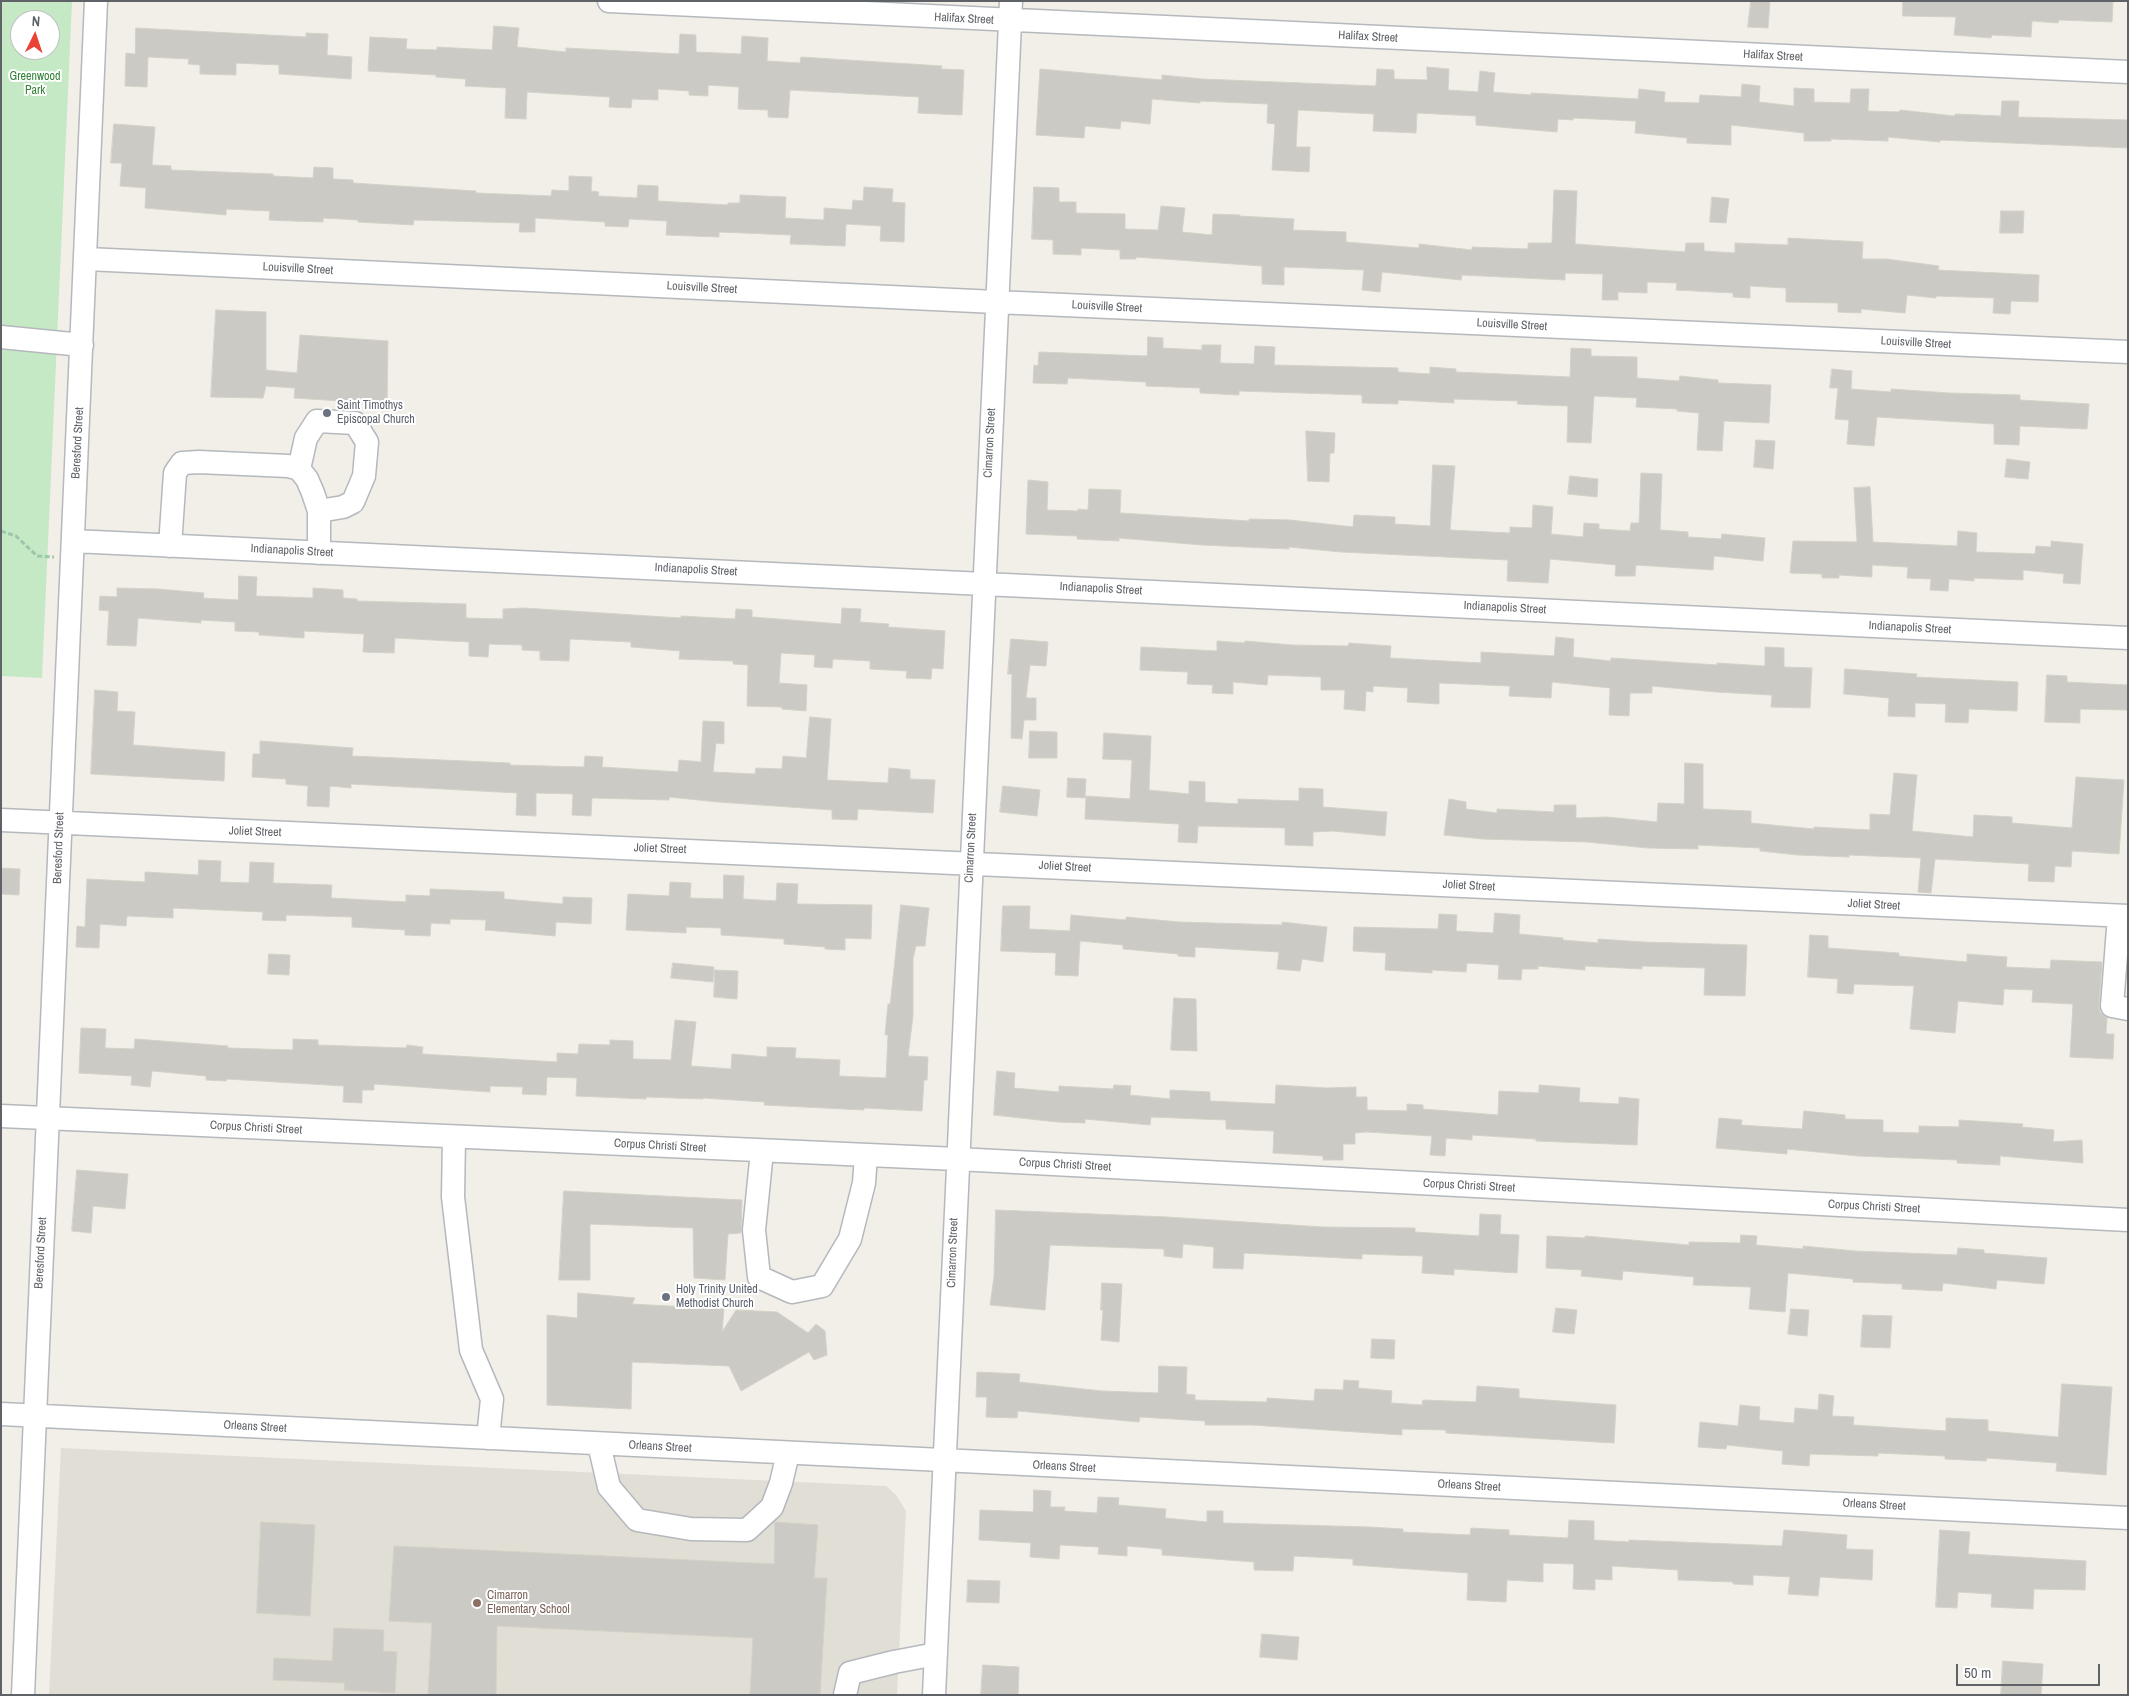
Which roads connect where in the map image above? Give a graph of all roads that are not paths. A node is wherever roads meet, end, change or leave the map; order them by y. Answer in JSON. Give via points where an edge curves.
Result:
{"nodes":[{"id":1,"x":96,"y":1,"type":"edge"},
{"id":2,"x":609,"y":1,"type":"edge"},
{"id":3,"x":1011,"y":11,"type":"edge"},
{"id":4,"x":2128,"y":72,"type":"edge"},
{"id":5,"x":86,"y":259,"type":"junction"},
{"id":6,"x":996,"y":302,"type":"junction"},
{"id":7,"x":1,"y":337,"type":"edge"},
{"id":8,"x":82,"y":345,"type":"junction"},
{"id":9,"x":2128,"y":352,"type":"edge"},
{"id":10,"x":300,"y":469,"type":"junction"},
{"id":11,"x":319,"y":511,"type":"junction"},
{"id":12,"x":170,"y":546,"type":"junction"},
{"id":13,"x":73,"y":550,"type":"junction"},
{"id":14,"x":319,"y":552,"type":"junction"},
{"id":15,"x":983,"y":583,"type":"junction"},
{"id":16,"x":2128,"y":638,"type":"edge"},
{"id":17,"x":1,"y":820,"type":"edge"},
{"id":18,"x":60,"y":823,"type":"junction"},
{"id":19,"x":970,"y":863,"type":"junction"},
{"id":20,"x":2124,"y":916,"type":"edge"},
{"id":21,"x":2128,"y":1009,"type":"edge"},
{"id":22,"x":1,"y":1116,"type":"edge"},
{"id":23,"x":48,"y":1119,"type":"junction"},
{"id":24,"x":454,"y":1137,"type":"junction"},
{"id":25,"x":762,"y":1151,"type":"junction"},
{"id":26,"x":866,"y":1155,"type":"junction"},
{"id":27,"x":957,"y":1159,"type":"junction"},
{"id":28,"x":2128,"y":1220,"type":"edge"},
{"id":29,"x":1,"y":1414,"type":"edge"},
{"id":30,"x":33,"y":1416,"type":"junction"},
{"id":31,"x":488,"y":1438,"type":"junction"},
{"id":32,"x":599,"y":1444,"type":"junction"},
{"id":33,"x":788,"y":1453,"type":"junction"},
{"id":34,"x":945,"y":1461,"type":"junction"},
{"id":35,"x":2128,"y":1518,"type":"edge"},
{"id":36,"x":936,"y":1654,"type":"junction"},
{"id":37,"x":23,"y":1695,"type":"edge"},
{"id":38,"x":845,"y":1695,"type":"edge"},
{"id":39,"x":934,"y":1695,"type":"edge"}],
"edges":[{"from":1,"to":5,"type":"street","name":"Beresford Street"},
{"from":2,"to":3,"type":"street","name":"Halifax Street"},
{"from":3,"to":4,"type":"street","name":"Halifax Street"},
{"from":3,"to":6,"type":"street","name":"Cimarron Street"},
{"from":5,"to":6,"type":"street","name":"Louisville Street"},
{"from":5,"to":8,"type":"street","name":"Beresford Street"},
{"from":6,"to":9,"type":"street","name":"Louisville Street"},
{"from":6,"to":15,"type":"street","name":"Cimarron Street"},
{"from":7,"to":8,"type":"street"},
{"from":8,"to":13,"type":"street","name":"Beresford Street"},
{"from":10,"to":11,"type":"street"},
{"from":10,"to":11,"type":"street","via":[[306,438],[317,421],[355,423],[367,442],[364,476],[353,502]]},
{"from":10,"to":12,"type":"street","via":[[182,463],[175,473]]},
{"from":11,"to":14,"type":"street"},
{"from":12,"to":13,"type":"street","name":"Indianapolis Street"},
{"from":12,"to":14,"type":"street","name":"Indianapolis Street"},
{"from":13,"to":18,"type":"street","name":"Beresford Street"},
{"from":14,"to":15,"type":"street","name":"Indianapolis Street"},
{"from":15,"to":16,"type":"street","name":"Indianapolis Street"},
{"from":15,"to":19,"type":"street","name":"Cimarron Street"},
{"from":17,"to":18,"type":"street","name":"Joliet Street"},
{"from":18,"to":19,"type":"street","name":"Joliet Street"},
{"from":18,"to":23,"type":"street","name":"Beresford Street"},
{"from":19,"to":20,"type":"street","name":"Joliet Street"},
{"from":19,"to":27,"type":"street","name":"Cimarron Street"},
{"from":20,"to":21,"type":"street","via":[[2112,1006]]},
{"from":22,"to":23,"type":"street","name":"Corpus Christi Street"},
{"from":23,"to":24,"type":"street","name":"Corpus Christi Street"},
{"from":23,"to":30,"type":"street","name":"Beresford Street"},
{"from":24,"to":25,"type":"street","name":"Corpus Christi Street"},
{"from":24,"to":31,"type":"street","via":[[453,1197],[470,1350],[492,1399]]},
{"from":25,"to":26,"type":"street","name":"Corpus Christi Street"},
{"from":25,"to":26,"type":"street","via":[[754,1230],[758,1278],[792,1292],[822,1286],[850,1239],[864,1183]]},
{"from":26,"to":27,"type":"street","name":"Corpus Christi Street"},
{"from":27,"to":28,"type":"street","name":"Corpus Christi Street"},
{"from":27,"to":34,"type":"street","name":"Cimarron Street"},
{"from":29,"to":30,"type":"street","name":"Orleans Street"},
{"from":30,"to":31,"type":"street","name":"Orleans Street"},
{"from":30,"to":37,"type":"street","name":"Beresford Street"},
{"from":31,"to":32,"type":"street","name":"Orleans Street"},
{"from":32,"to":33,"type":"street","name":"Orleans Street"},
{"from":32,"to":33,"type":"street","via":[[609,1487],[637,1520],[691,1528],[747,1530],[772,1507]]},
{"from":33,"to":34,"type":"street","name":"Orleans Street"},
{"from":34,"to":35,"type":"street","name":"Orleans Street"},
{"from":34,"to":36,"type":"street","name":"Cimarron Street"},
{"from":36,"to":38,"type":"street","via":[[850,1673]]},
{"from":36,"to":39,"type":"street","name":"Cimarron Street"}]}
